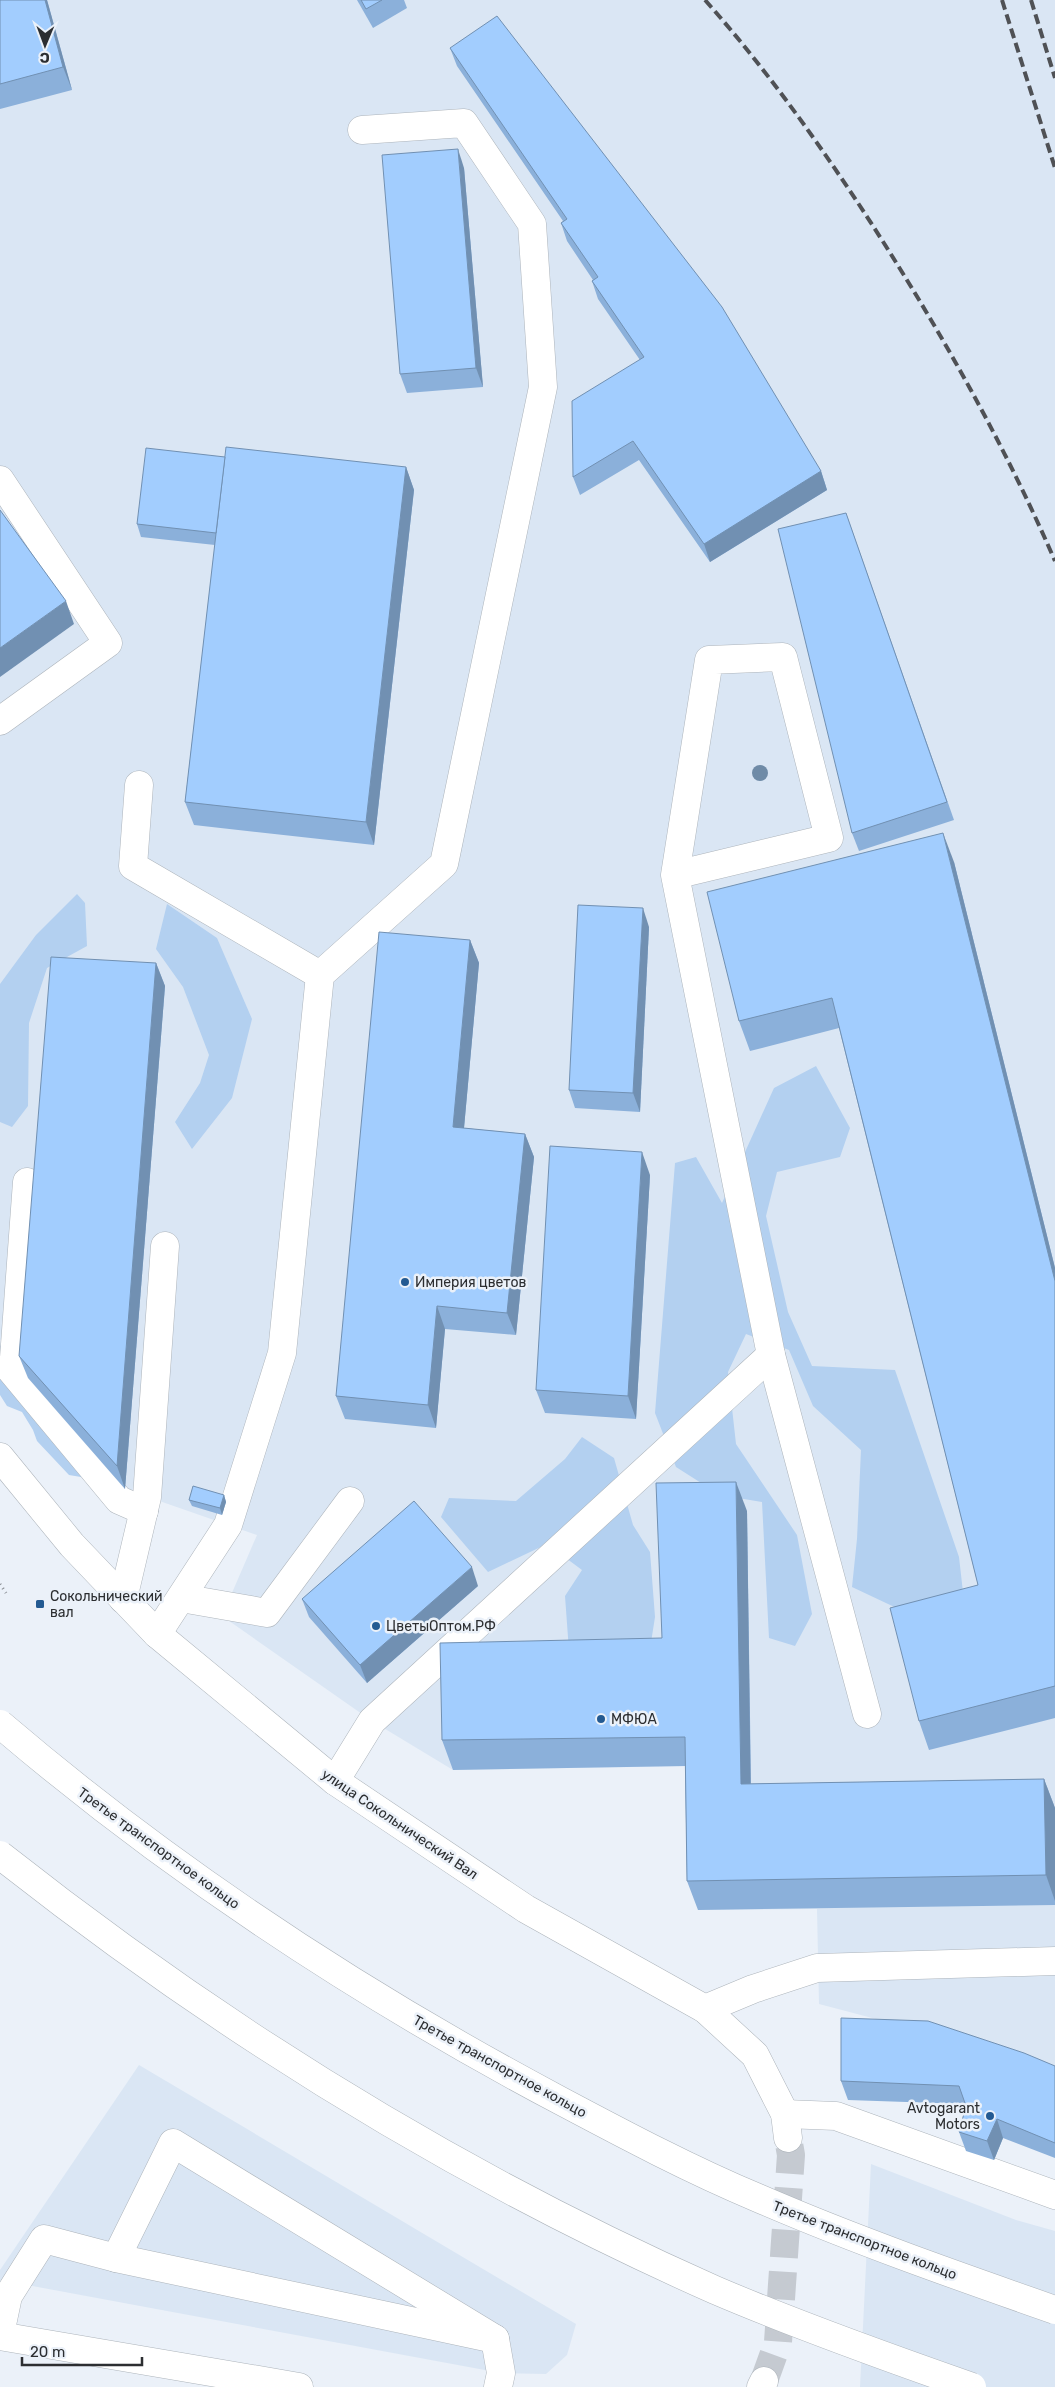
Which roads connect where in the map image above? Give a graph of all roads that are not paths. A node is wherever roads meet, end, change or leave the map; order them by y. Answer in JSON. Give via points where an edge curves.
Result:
{"nodes":[{"id":1,"x":362,"y":130,"type":"dead end"},
{"id":2,"x":0,"y":480,"type":"edge"},
{"id":3,"x":0,"y":721,"type":"edge"},
{"id":4,"x":139,"y":785,"type":"dead end"},
{"id":5,"x":676,"y":875,"type":"junction"},
{"id":6,"x":320,"y":975,"type":"junction"},
{"id":7,"x":27,"y":1182,"type":"dead end"},
{"id":8,"x":165,"y":1246,"type":"dead end"},
{"id":9,"x":771,"y":1355,"type":"junction"},
{"id":10,"x":0,"y":1457,"type":"edge"},
{"id":11,"x":350,"y":1501,"type":"dead end"},
{"id":12,"x":144,"y":1511,"type":"junction"},
{"id":13,"x":181,"y":1598,"type":"junction"},
{"id":14,"x":123,"y":1599,"type":"junction"},
{"id":15,"x":157,"y":1634,"type":"junction"},
{"id":16,"x":867,"y":1714,"type":"dead end"},
{"id":17,"x":0,"y":1724,"type":"edge"},
{"id":18,"x":334,"y":1781,"type":"junction"},
{"id":19,"x":0,"y":1855,"type":"edge"},
{"id":20,"x":1055,"y":1961,"type":"edge"},
{"id":21,"x":705,"y":2009,"type":"junction"},
{"id":22,"x":1055,"y":2195,"type":"edge"},
{"id":23,"x":116,"y":2258,"type":"junction"},
{"id":24,"x":1055,"y":2310,"type":"edge"},
{"id":25,"x":0,"y":2335,"type":"edge"},
{"id":26,"x":495,"y":2339,"type":"junction"},
{"id":27,"x":299,"y":2387,"type":"edge"},
{"id":28,"x":498,"y":2387,"type":"edge"},
{"id":29,"x":972,"y":2387,"type":"edge"}],
"edges":[{"from":1,"to":6,"type":"main road","via":[[464,123],[532,224],[544,387],[444,864]]},
{"from":2,"to":3,"type":"main road","via":[[108,643]]},
{"from":4,"to":6,"type":"main road","via":[[133,866]]},
{"from":5,"to":5,"type":"main road","via":[[709,660],[783,657],[829,838]]},
{"from":5,"to":9,"type":"main road"},
{"from":6,"to":13,"type":"main road","via":[[282,1353],[228,1525]]},
{"from":7,"to":12,"type":"main road","via":[[14,1358],[10,1370],[119,1500]]},
{"from":8,"to":12,"type":"main road"},
{"from":9,"to":16,"type":"main road"},
{"from":9,"to":18,"type":"main road","via":[[372,1721]]},
{"from":10,"to":14,"type":"main road","name":"улица Сокольнический Вал","via":[[72,1545]]},
{"from":11,"to":13,"type":"main road","via":[[267,1613]]},
{"from":12,"to":14,"type":"main road"},
{"from":13,"to":15,"type":"main road"},
{"from":14,"to":15,"type":"main road","name":"улица Сокольнический Вал"},
{"from":15,"to":18,"type":"main road","name":"улица Сокольнический Вал"},
{"from":17,"to":24,"type":"main road","name":"Третье транспортное кольцо","bridge":true,"via":[[133,1832],[238,1906],[351,1981],[475,2056],[615,2130],[756,2198],[919,2262]]},
{"from":18,"to":21,"type":"main road","name":"улица Сокольнический Вал","via":[[526,1909]]},
{"from":19,"to":29,"type":"main road","bridge":true,"via":[[181,1989],[298,2066],[425,2143],[570,2220],[716,2290]]},
{"from":20,"to":21,"type":"main road","via":[[817,1968]]},
{"from":21,"to":22,"type":"main road","name":"улица Сокольнический Вал","via":[[756,2054],[787,2126],[836,2116]]},
{"from":23,"to":25,"type":"main road","via":[[44,2239],[8,2296]]},
{"from":23,"to":26,"type":"main road"},
{"from":23,"to":26,"type":"main road","via":[[173,2143]]},
{"from":25,"to":27,"type":"main road"},
{"from":26,"to":28,"type":"main road","via":[[500,2373]]}]}
